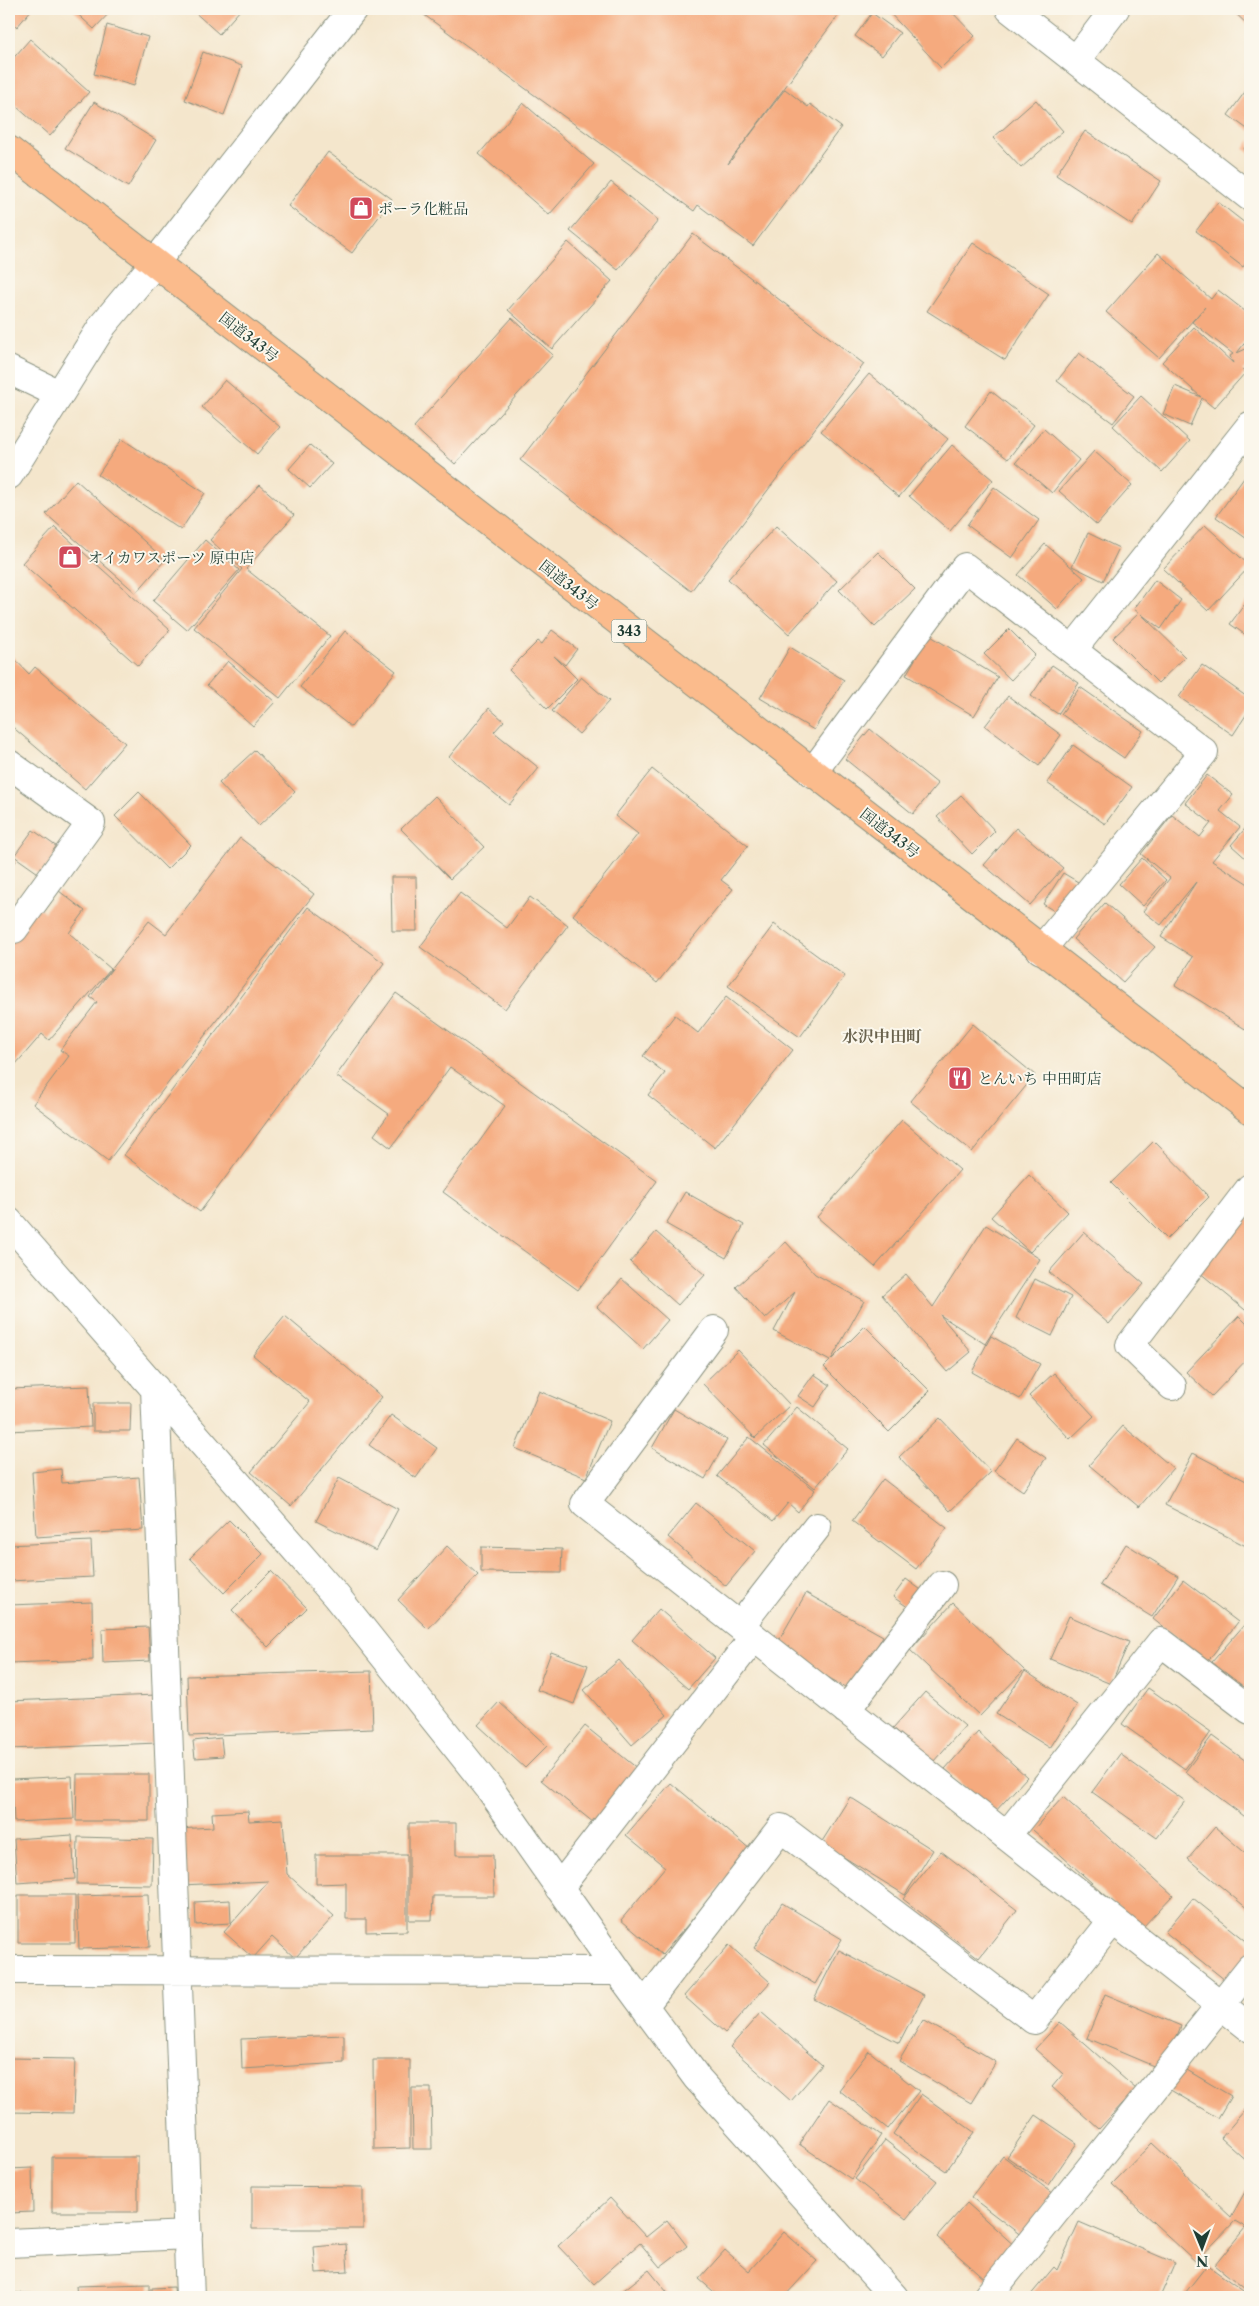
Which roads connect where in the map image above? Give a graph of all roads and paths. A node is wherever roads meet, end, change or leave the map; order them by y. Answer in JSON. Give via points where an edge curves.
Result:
{"nodes":[{"id":1,"x":353,"y":9,"type":"edge"},
{"id":2,"x":1010,"y":9,"type":"edge"},
{"id":3,"x":1115,"y":9,"type":"edge"},
{"id":4,"x":1076,"y":60,"type":"junction"},
{"id":5,"x":9,"y":150,"type":"edge"},
{"id":6,"x":1250,"y":197,"type":"edge"},
{"id":7,"x":154,"y":264,"type":"junction"},
{"id":8,"x":9,"y":370,"type":"edge"},
{"id":9,"x":59,"y":394,"type":"junction"},
{"id":10,"x":1250,"y":426,"type":"edge"},
{"id":11,"x":9,"y":475,"type":"edge"},
{"id":12,"x":1073,"y":649,"type":"junction"},
{"id":13,"x":9,"y":764,"type":"edge"},
{"id":14,"x":812,"y":772,"type":"junction"},
{"id":15,"x":9,"y":925,"type":"edge"},
{"id":16,"x":1042,"y":950,"type":"junction"},
{"id":17,"x":1250,"y":1110,"type":"edge"},
{"id":18,"x":1250,"y":1188,"type":"edge"},
{"id":19,"x":9,"y":1222,"type":"edge"},
{"id":20,"x":714,"y":1330,"type":"dead end"},
{"id":21,"x":1172,"y":1386,"type":"dead end"},
{"id":22,"x":155,"y":1388,"type":"junction"},
{"id":23,"x":817,"y":1527,"type":"dead end"},
{"id":24,"x":942,"y":1585,"type":"dead end"},
{"id":25,"x":747,"y":1632,"type":"junction"},
{"id":26,"x":846,"y":1710,"type":"junction"},
{"id":27,"x":1250,"y":1710,"type":"edge"},
{"id":28,"x":1006,"y":1836,"type":"junction"},
{"id":29,"x":559,"y":1888,"type":"junction"},
{"id":30,"x":1113,"y":1920,"type":"junction"},
{"id":31,"x":1250,"y":1968,"type":"edge"},
{"id":32,"x":9,"y":1970,"type":"edge"},
{"id":33,"x":178,"y":1970,"type":"junction"},
{"id":34,"x":618,"y":1971,"type":"junction"},
{"id":35,"x":1221,"y":2005,"type":"junction"},
{"id":36,"x":644,"y":2006,"type":"junction"},
{"id":37,"x":1250,"y":2028,"type":"edge"},
{"id":38,"x":188,"y":2235,"type":"junction"},
{"id":39,"x":9,"y":2243,"type":"edge"},
{"id":40,"x":190,"y":2297,"type":"edge"},
{"id":41,"x":894,"y":2297,"type":"edge"},
{"id":42,"x":987,"y":2297,"type":"edge"}],
"edges":[{"from":1,"to":7,"type":"street"},
{"from":2,"to":4,"type":"street"},
{"from":3,"to":4,"type":"street"},
{"from":4,"to":6,"type":"street"},
{"from":5,"to":7,"type":"highway","name":"国道343号","number":"343"},
{"from":7,"to":9,"type":"street","via":[[103,325]]},
{"from":7,"to":14,"type":"highway","name":"国道343号","number":"343"},
{"from":8,"to":9,"type":"street"},
{"from":9,"to":11,"type":"street"},
{"from":10,"to":12,"type":"street"},
{"from":12,"to":14,"type":"street","via":[[965,567]]},
{"from":12,"to":16,"type":"street","via":[[1204,752]]},
{"from":13,"to":15,"type":"street","via":[[91,823],[14,929]]},
{"from":14,"to":16,"type":"highway","name":"国道343号","number":"343"},
{"from":16,"to":17,"type":"highway","name":"国道343号","number":"343"},
{"from":18,"to":21,"type":"street","via":[[1130,1345]]},
{"from":19,"to":22,"type":"street"},
{"from":20,"to":25,"type":"street","via":[[585,1504]]},
{"from":22,"to":29,"type":"street","via":[[336,1596],[490,1789]]},
{"from":22,"to":33,"type":"street"},
{"from":23,"to":25,"type":"street"},
{"from":24,"to":26,"type":"street"},
{"from":25,"to":26,"type":"street"},
{"from":25,"to":29,"type":"street"},
{"from":26,"to":28,"type":"street"},
{"from":27,"to":28,"type":"street","via":[[1161,1642]]},
{"from":28,"to":30,"type":"street"},
{"from":29,"to":34,"type":"street"},
{"from":30,"to":35,"type":"street"},
{"from":30,"to":36,"type":"street","via":[[1034,2020],[781,1828]]},
{"from":31,"to":35,"type":"street"},
{"from":32,"to":33,"type":"street"},
{"from":33,"to":34,"type":"street"},
{"from":33,"to":38,"type":"street"},
{"from":34,"to":36,"type":"street"},
{"from":35,"to":37,"type":"street"},
{"from":35,"to":42,"type":"street"},
{"from":36,"to":41,"type":"street","via":[[697,2078]]},
{"from":38,"to":39,"type":"street"},
{"from":38,"to":40,"type":"street"}]}
